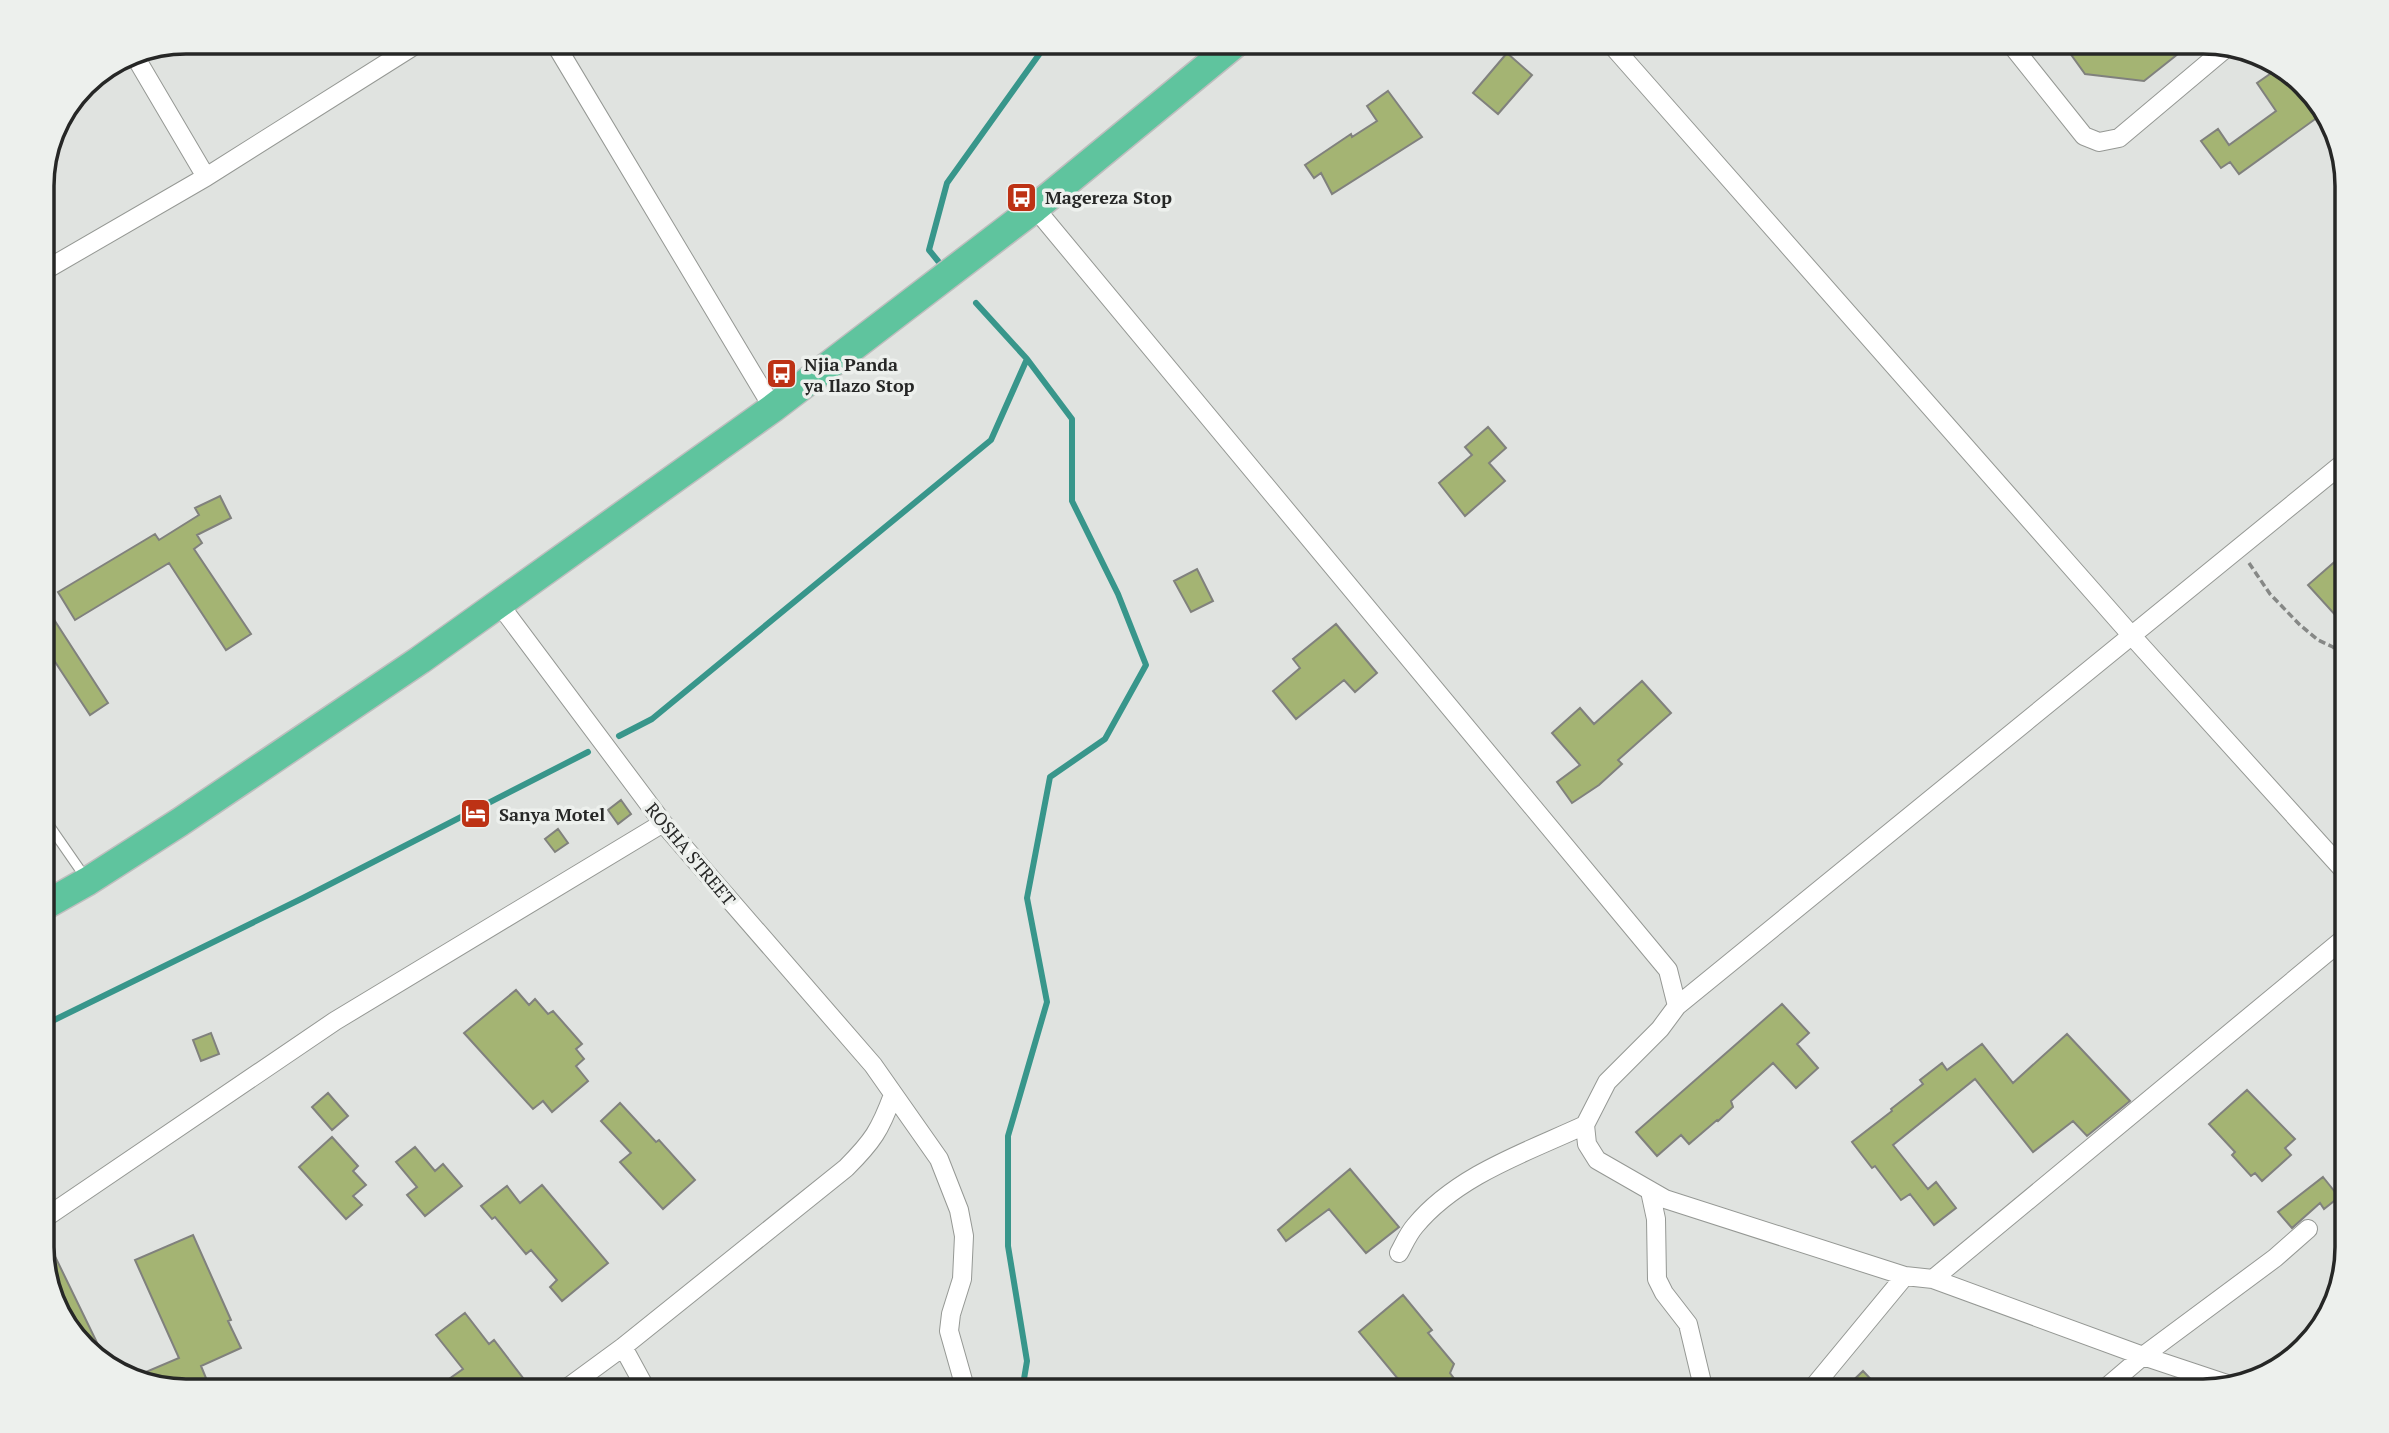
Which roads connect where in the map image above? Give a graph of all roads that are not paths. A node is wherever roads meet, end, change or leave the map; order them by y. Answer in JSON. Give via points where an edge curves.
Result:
{"nodes":[{"id":1,"x":1222,"y":54,"type":"edge"},
{"id":2,"x":1620,"y":54,"type":"edge"},
{"id":3,"x":2019,"y":54,"type":"edge"},
{"id":4,"x":400,"y":55,"type":"edge"},
{"id":5,"x":562,"y":55,"type":"edge"},
{"id":6,"x":2218,"y":55,"type":"edge"},
{"id":7,"x":139,"y":63,"type":"edge"},
{"id":8,"x":206,"y":177,"type":"junction"},
{"id":9,"x":1035,"y":208,"type":"junction"},
{"id":10,"x":55,"y":264,"type":"edge"},
{"id":11,"x":773,"y":408,"type":"junction"},
{"id":12,"x":2334,"y":471,"type":"edge"},
{"id":13,"x":500,"y":605,"type":"junction"},
{"id":14,"x":2132,"y":636,"type":"junction"},
{"id":15,"x":663,"y":823,"type":"junction"},
{"id":16,"x":55,"y":834,"type":"edge"},
{"id":17,"x":2335,"y":860,"type":"edge"},
{"id":18,"x":88,"y":881,"type":"junction"},
{"id":19,"x":55,"y":900,"type":"edge"},
{"id":20,"x":2335,"y":946,"type":"edge"},
{"id":21,"x":1677,"y":1006,"type":"junction"},
{"id":22,"x":893,"y":1095,"type":"junction"},
{"id":23,"x":1585,"y":1125,"type":"junction"},
{"id":24,"x":1650,"y":1191,"type":"junction"},
{"id":25,"x":55,"y":1211,"type":"edge"},
{"id":26,"x":2308,"y":1229,"type":"dead end"},
{"id":27,"x":1399,"y":1253,"type":"dead end"},
{"id":28,"x":1905,"y":1276,"type":"junction"},
{"id":29,"x":1933,"y":1279,"type":"junction"},
{"id":30,"x":623,"y":1347,"type":"junction"},
{"id":31,"x":2143,"y":1356,"type":"junction"},
{"id":32,"x":579,"y":1379,"type":"edge"},
{"id":33,"x":640,"y":1379,"type":"edge"},
{"id":34,"x":963,"y":1379,"type":"edge"},
{"id":35,"x":1701,"y":1379,"type":"edge"},
{"id":36,"x":1820,"y":1379,"type":"edge"},
{"id":37,"x":2116,"y":1379,"type":"edge"},
{"id":38,"x":2211,"y":1379,"type":"edge"}],
"edges":[{"from":1,"to":9,"type":"highway"},
{"from":2,"to":14,"type":"street"},
{"from":3,"to":6,"type":"street","via":[[2084,136],[2099,142],[2119,138]]},
{"from":4,"to":8,"type":"street"},
{"from":5,"to":11,"type":"street"},
{"from":7,"to":8,"type":"street"},
{"from":8,"to":10,"type":"street"},
{"from":9,"to":11,"type":"highway"},
{"from":9,"to":21,"type":"street","via":[[1668,970]]},
{"from":11,"to":13,"type":"highway"},
{"from":12,"to":14,"type":"street"},
{"from":13,"to":15,"type":"street","name":"ROSHA STREET"},
{"from":13,"to":18,"type":"highway"},
{"from":14,"to":17,"type":"street"},
{"from":14,"to":21,"type":"street"},
{"from":15,"to":22,"type":"street","name":"ROSHA STREET","via":[[873,1065]]},
{"from":15,"to":25,"type":"street","via":[[335,1021]]},
{"from":16,"to":18,"type":"lane"},
{"from":18,"to":19,"type":"highway"},
{"from":20,"to":29,"type":"street"},
{"from":21,"to":23,"type":"street","via":[[1660,1030],[1606,1082]]},
{"from":22,"to":30,"type":"street","via":[[880,1129],[846,1168]]},
{"from":22,"to":34,"type":"street","name":"ROSHA STREET","via":[[939,1159],[959,1210],[963,1269],[948,1331]]},
{"from":23,"to":24,"type":"street","via":[[1587,1144],[1597,1160]]},
{"from":23,"to":27,"type":"street","via":[[1488,1170],[1450,1194],[1414,1226]]},
{"from":24,"to":28,"type":"street"},
{"from":24,"to":35,"type":"street","via":[[1656,1219],[1657,1279],[1688,1324]]},
{"from":26,"to":31,"type":"street"},
{"from":28,"to":29,"type":"street"},
{"from":28,"to":36,"type":"street"},
{"from":29,"to":31,"type":"street"},
{"from":30,"to":32,"type":"street"},
{"from":30,"to":33,"type":"street"},
{"from":31,"to":37,"type":"street"},
{"from":31,"to":38,"type":"street"}]}
